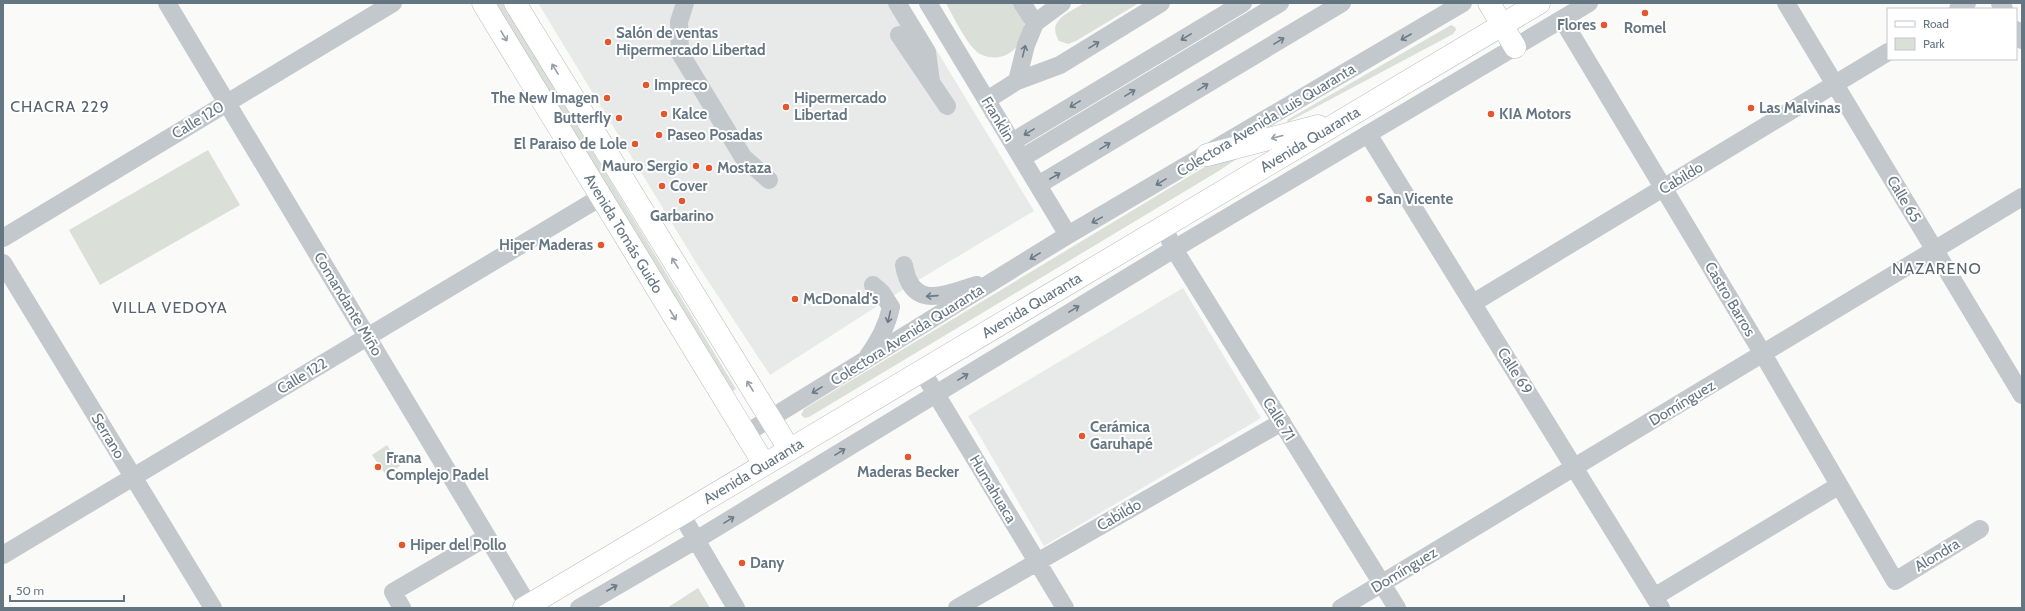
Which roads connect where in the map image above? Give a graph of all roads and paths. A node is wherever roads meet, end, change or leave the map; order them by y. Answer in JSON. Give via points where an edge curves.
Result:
{"nodes":[{"id":1,"x":167,"y":3,"type":"edge"},
{"id":2,"x":393,"y":3,"type":"edge"},
{"id":3,"x":483,"y":3,"type":"edge"},
{"id":4,"x":515,"y":3,"type":"edge"},
{"id":5,"x":685,"y":3,"type":"edge"},
{"id":6,"x":928,"y":3,"type":"edge"},
{"id":7,"x":1022,"y":3,"type":"edge"},
{"id":8,"x":1062,"y":3,"type":"edge"},
{"id":9,"x":1161,"y":3,"type":"edge"},
{"id":10,"x":1243,"y":3,"type":"edge"},
{"id":11,"x":1280,"y":3,"type":"edge"},
{"id":12,"x":1342,"y":3,"type":"edge"},
{"id":13,"x":1463,"y":3,"type":"edge"},
{"id":14,"x":1489,"y":3,"type":"edge"},
{"id":15,"x":1539,"y":3,"type":"edge"},
{"id":16,"x":1589,"y":3,"type":"edge"},
{"id":17,"x":1786,"y":3,"type":"edge"},
{"id":18,"x":901,"y":9,"type":"edge"},
{"id":19,"x":1562,"y":19,"type":"junction"},
{"id":20,"x":1035,"y":23,"type":"junction"},
{"id":21,"x":1502,"y":25,"type":"junction"},
{"id":22,"x":899,"y":35,"type":"dead end"},
{"id":23,"x":1515,"y":47,"type":"junction"},
{"id":24,"x":1887,"y":53,"type":"edge"},
{"id":25,"x":1017,"y":81,"type":"junction"},
{"id":26,"x":931,"y":82,"type":"junction"},
{"id":27,"x":1835,"y":86,"type":"junction"},
{"id":28,"x":987,"y":100,"type":"junction"},
{"id":29,"x":227,"y":103,"type":"junction"},
{"id":30,"x":947,"y":106,"type":"dead end"},
{"id":31,"x":1342,"y":120,"type":"junction"},
{"id":32,"x":1368,"y":134,"type":"junction"},
{"id":33,"x":1012,"y":142,"type":"junction"},
{"id":34,"x":1207,"y":156,"type":"junction"},
{"id":35,"x":1022,"y":158,"type":"junction"},
{"id":36,"x":769,"y":180,"type":"dead end"},
{"id":37,"x":1038,"y":185,"type":"junction"},
{"id":38,"x":1663,"y":188,"type":"junction"},
{"id":39,"x":601,"y":197,"type":"junction"},
{"id":40,"x":2022,"y":197,"type":"edge"},
{"id":41,"x":1164,"y":228,"type":"junction"},
{"id":42,"x":1068,"y":235,"type":"junction"},
{"id":43,"x":3,"y":238,"type":"edge"},
{"id":44,"x":1174,"y":249,"type":"junction"},
{"id":45,"x":1935,"y":251,"type":"junction"},
{"id":46,"x":3,"y":263,"type":"edge"},
{"id":47,"x":904,"y":265,"type":"dead end"},
{"id":48,"x":997,"y":279,"type":"junction"},
{"id":49,"x":873,"y":285,"type":"dead end"},
{"id":50,"x":1473,"y":303,"type":"junction"},
{"id":51,"x":367,"y":337,"type":"junction"},
{"id":52,"x":1763,"y":354,"type":"junction"},
{"id":53,"x":864,"y":361,"type":"junction"},
{"id":54,"x":922,"y":371,"type":"junction"},
{"id":55,"x":935,"y":393,"type":"junction"},
{"id":56,"x":2022,"y":396,"type":"edge"},
{"id":57,"x":771,"y":419,"type":"junction"},
{"id":58,"x":1282,"y":422,"type":"junction"},
{"id":59,"x":746,"y":434,"type":"junction"},
{"id":60,"x":789,"y":449,"type":"junction"},
{"id":61,"x":764,"y":464,"type":"junction"},
{"id":62,"x":1574,"y":468,"type":"junction"},
{"id":63,"x":134,"y":478,"type":"junction"},
{"id":64,"x":1838,"y":486,"type":"junction"},
{"id":65,"x":681,"y":514,"type":"junction"},
{"id":66,"x":1980,"y":529,"type":"dead end"},
{"id":67,"x":488,"y":537,"type":"junction"},
{"id":68,"x":696,"y":540,"type":"junction"},
{"id":69,"x":3,"y":556,"type":"edge"},
{"id":70,"x":1037,"y":562,"type":"junction"},
{"id":71,"x":1895,"y":581,"type":"joint"},
{"id":72,"x":1382,"y":583,"type":"junction"},
{"id":73,"x":1658,"y":602,"type":"edge"},
{"id":74,"x":526,"y":607,"type":"edge"},
{"id":75,"x":213,"y":608,"type":"edge"},
{"id":76,"x":402,"y":608,"type":"edge"},
{"id":77,"x":579,"y":608,"type":"edge"},
{"id":78,"x":736,"y":608,"type":"edge"},
{"id":79,"x":957,"y":608,"type":"edge"},
{"id":80,"x":1065,"y":608,"type":"edge"},
{"id":81,"x":1341,"y":608,"type":"edge"},
{"id":82,"x":1397,"y":608,"type":"edge"}],
"edges":[{"from":1,"to":29,"type":"street","name":"Comandante Miño"},
{"from":2,"to":29,"type":"street","name":"Calle 120"},
{"from":3,"to":39,"type":"main road","name":"Avenida Tomás Guido","one_way":true},
{"from":57,"to":4,"type":"main road","name":"Avenida Tomás Guido","one_way":true},
{"from":5,"to":36,"type":"street","via":[[679,22],[680,53],[743,157]]},
{"from":6,"to":28,"type":"street","name":"Franklin"},
{"from":7,"to":20,"type":"street"},
{"from":8,"to":20,"type":"street"},
{"from":25,"to":9,"type":"street","one_way":true,"via":[[1060,65]]},
{"from":10,"to":33,"type":"street","one_way":true},
{"from":35,"to":11,"type":"street","one_way":true},
{"from":37,"to":12,"type":"street","one_way":true},
{"from":13,"to":34,"type":"street","name":"Colectora Avenida Luis Quaranta","one_way":true},
{"from":14,"to":21,"type":"main road"},
{"from":15,"to":21,"type":"main road","name":"Avenida Quaranta"},
{"from":16,"to":19,"type":"street"},
{"from":17,"to":27,"type":"street","name":"Calle 65"},
{"from":18,"to":26,"type":"street","via":[[927,52]]},
{"from":19,"to":23,"type":"street"},
{"from":19,"to":38,"type":"street","name":"Castro Barros"},
{"from":25,"to":20,"type":"street","one_way":true,"via":[[1026,45]]},
{"from":21,"to":23,"type":"main road"},
{"from":21,"to":31,"type":"main road","name":"Avenida Quaranta"},
{"from":22,"to":26,"type":"street"},
{"from":23,"to":32,"type":"street"},
{"from":24,"to":27,"type":"street","name":"Cabildo"},
{"from":25,"to":28,"type":"street"},
{"from":26,"to":30,"type":"street"},
{"from":27,"to":38,"type":"street","name":"Cabildo"},
{"from":27,"to":45,"type":"street","name":"Calle 65"},
{"from":28,"to":33,"type":"street","name":"Franklin"},
{"from":29,"to":43,"type":"street","name":"Calle 120"},
{"from":29,"to":51,"type":"street","name":"Comandante Miño"},
{"from":31,"to":34,"type":"main road","one_way":true},
{"from":31,"to":41,"type":"main road","name":"Avenida Quaranta"},
{"from":32,"to":44,"type":"street"},
{"from":32,"to":50,"type":"street","name":"Calle 69"},
{"from":33,"to":35,"type":"street","name":"Franklin"},
{"from":34,"to":42,"type":"street","name":"Colectora Avenida Luis Quaranta","one_way":true},
{"from":35,"to":37,"type":"street","name":"Franklin"},
{"from":37,"to":42,"type":"street","name":"Franklin"},
{"from":38,"to":50,"type":"street","name":"Cabildo"},
{"from":38,"to":52,"type":"street","name":"Castro Barros"},
{"from":39,"to":51,"type":"street","name":"Calle 122"},
{"from":39,"to":59,"type":"main road","name":"Avenida Tomás Guido","one_way":true},
{"from":40,"to":45,"type":"street","name":"Domínguez"},
{"from":41,"to":44,"type":"street","name":"Calle 71"},
{"from":41,"to":54,"type":"main road","name":"Avenida Quaranta"},
{"from":42,"to":48,"type":"street","name":"Colectora Avenida Quaranta","one_way":true},
{"from":55,"to":44,"type":"street","one_way":true},
{"from":44,"to":58,"type":"street","name":"Calle 71"},
{"from":45,"to":52,"type":"street","name":"Domínguez"},
{"from":45,"to":56,"type":"street","name":"Calle 65"},
{"from":46,"to":63,"type":"street","name":"Serrano"},
{"from":48,"to":47,"type":"street","one_way":true,"via":[[933,297],[922,296],[906,278]]},
{"from":48,"to":53,"type":"street","name":"Colectora Avenida Quaranta"},
{"from":49,"to":53,"type":"street","one_way":true,"via":[[891,307],[881,336]]},
{"from":50,"to":62,"type":"street","name":"Calle 69"},
{"from":51,"to":63,"type":"street","name":"Calle 122"},
{"from":51,"to":67,"type":"street","name":"Comandante Miño"},
{"from":52,"to":62,"type":"street","name":"Domínguez"},
{"from":52,"to":64,"type":"street","name":"Castro Barros"},
{"from":53,"to":57,"type":"street","name":"Colectora Avenida Quaranta","one_way":true},
{"from":54,"to":55,"type":"street","name":"Humahuaca"},
{"from":54,"to":60,"type":"main road","name":"Avenida Quaranta"},
{"from":68,"to":55,"type":"street","one_way":true},
{"from":55,"to":70,"type":"street","name":"Humahuaca"},
{"from":57,"to":59,"type":"street","name":"Colectora Avenida Quaranta"},
{"from":57,"to":60,"type":"main road","name":"Avenida Tomás Guido"},
{"from":58,"to":70,"type":"street","name":"Cabildo"},
{"from":58,"to":72,"type":"street","name":"Calle 71"},
{"from":59,"to":61,"type":"main road","name":"Avenida Tomás Guido"},
{"from":60,"to":61,"type":"main road","name":"Avenida Quaranta"},
{"from":61,"to":65,"type":"main road","name":"Avenida Quaranta"},
{"from":62,"to":72,"type":"street","name":"Domínguez"},
{"from":62,"to":73,"type":"street","name":"Calle 69"},
{"from":63,"to":69,"type":"street","name":"Calle 122"},
{"from":63,"to":75,"type":"street","name":"Serrano"},
{"from":64,"to":71,"type":"street","name":"Castro Barros"},
{"from":64,"to":73,"type":"street"},
{"from":65,"to":68,"type":"street"},
{"from":65,"to":74,"type":"main road","name":"Avenida Quaranta"},
{"from":66,"to":71,"type":"street","name":"Alondra"},
{"from":67,"to":74,"type":"street","name":"Comandante Miño"},
{"from":67,"to":76,"type":"street","via":[[393,592]]},
{"from":77,"to":68,"type":"street","one_way":true},
{"from":68,"to":78,"type":"street"},
{"from":70,"to":79,"type":"street","name":"Cabildo"},
{"from":70,"to":80,"type":"street","name":"Humahuaca"},
{"from":72,"to":81,"type":"street","name":"Domínguez"},
{"from":72,"to":82,"type":"street","name":"Calle 71"}]}
